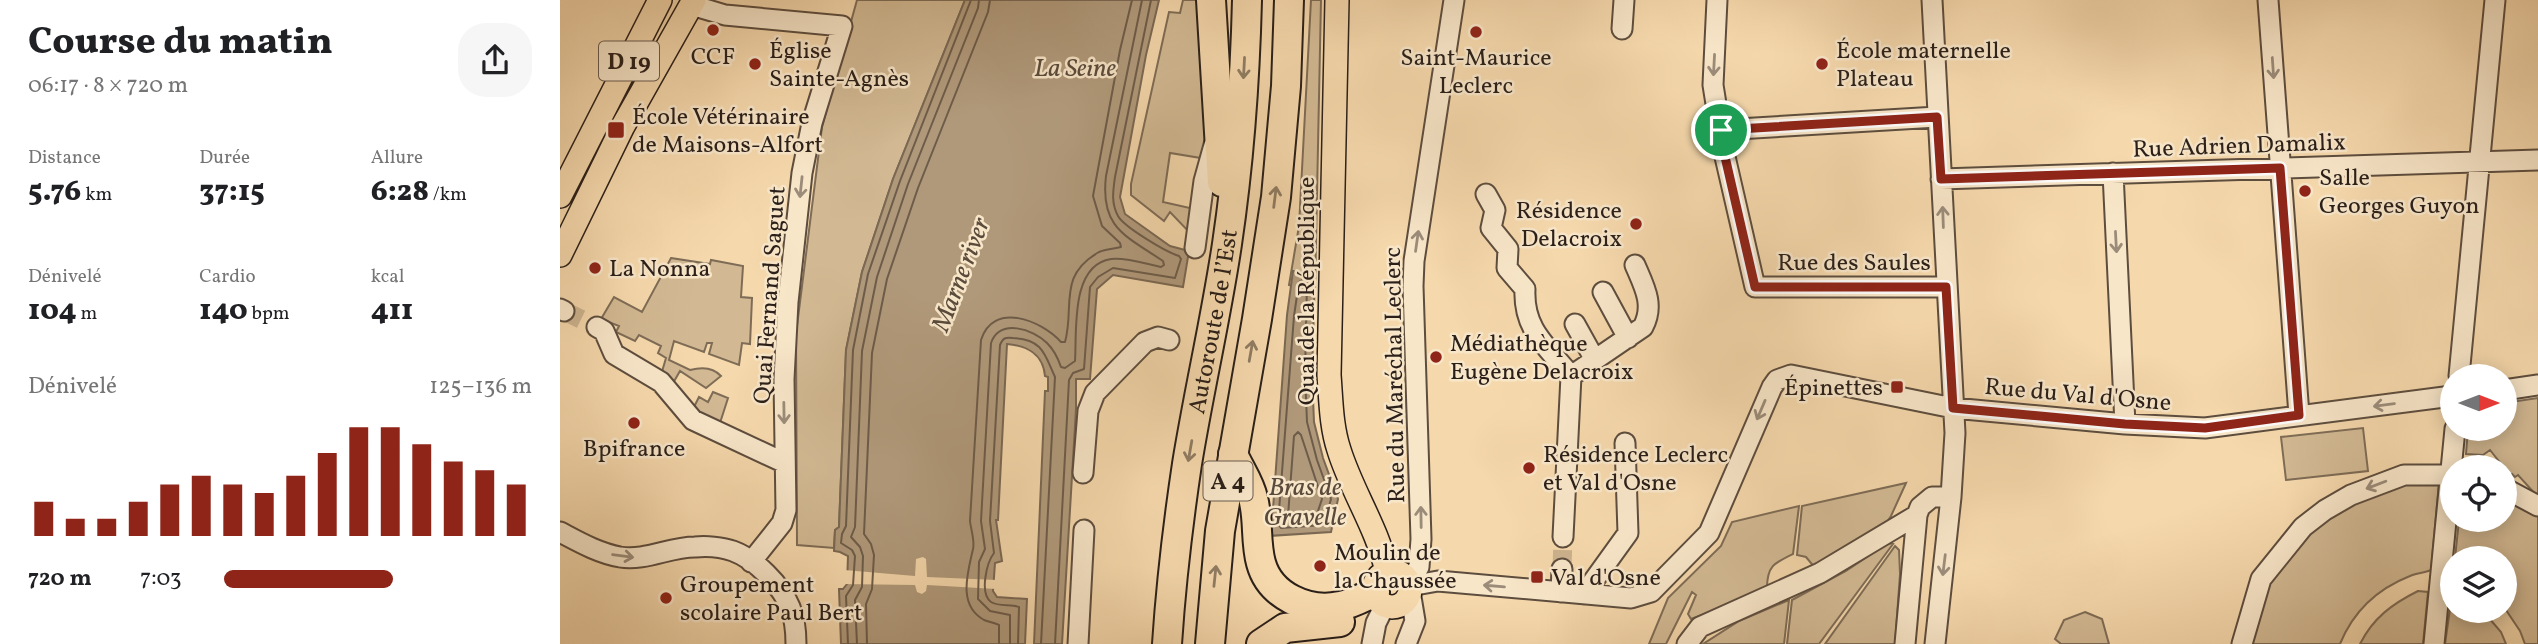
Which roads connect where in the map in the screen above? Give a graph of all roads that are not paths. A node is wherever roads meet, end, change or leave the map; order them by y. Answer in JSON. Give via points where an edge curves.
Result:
{"nodes":[{"id":1,"x":660,"y":0,"type":"edge"},
{"id":2,"x":1211,"y":0,"type":"edge"},
{"id":3,"x":1247,"y":0,"type":"edge"},
{"id":4,"x":1289,"y":0,"type":"edge"},
{"id":5,"x":1337,"y":0,"type":"edge"},
{"id":6,"x":1454,"y":0,"type":"edge"},
{"id":7,"x":1624,"y":0,"type":"edge"},
{"id":8,"x":1717,"y":0,"type":"edge"},
{"id":9,"x":1932,"y":0,"type":"edge"},
{"id":10,"x":2268,"y":0,"type":"edge"},
{"id":11,"x":2495,"y":0,"type":"edge"},
{"id":12,"x":693,"y":2,"type":"edge"},
{"id":13,"x":1622,"y":29,"type":"dead end"},
{"id":14,"x":1937,"y":117,"type":"junction"},
{"id":15,"x":1721,"y":130,"type":"junction"},
{"id":16,"x":1217,"y":134,"type":"junction"},
{"id":17,"x":2538,"y":160,"type":"edge"},
{"id":18,"x":2481,"y":161,"type":"junction"},
{"id":19,"x":2280,"y":168,"type":"junction"},
{"id":20,"x":2113,"y":173,"type":"junction"},
{"id":21,"x":1941,"y":179,"type":"junction"},
{"id":22,"x":1486,"y":194,"type":"dead end"},
{"id":23,"x":560,"y":196,"type":"edge"},
{"id":24,"x":1195,"y":248,"type":"dead end"},
{"id":25,"x":1226,"y":248,"type":"junction"},
{"id":26,"x":560,"y":255,"type":"edge"},
{"id":27,"x":1634,"y":265,"type":"dead end"},
{"id":28,"x":1946,"y":287,"type":"junction"},
{"id":29,"x":1603,"y":292,"type":"dead end"},
{"id":30,"x":1574,"y":324,"type":"dead end"},
{"id":31,"x":597,"y":327,"type":"tunnel mouth"},
{"id":32,"x":1628,"y":338,"type":"junction"},
{"id":33,"x":1169,"y":340,"type":"dead end"},
{"id":34,"x":1595,"y":360,"type":"junction"},
{"id":35,"x":2460,"y":364,"type":"edge"},
{"id":36,"x":1571,"y":376,"type":"junction"},
{"id":37,"x":2538,"y":385,"type":"edge"},
{"id":38,"x":2517,"y":388,"type":"edge"},
{"id":39,"x":2440,"y":397,"type":"edge"},
{"id":40,"x":1953,"y":408,"type":"junction"},
{"id":41,"x":2299,"y":415,"type":"junction"},
{"id":42,"x":2125,"y":424,"type":"junction"},
{"id":43,"x":1625,"y":443,"type":"dead end"},
{"id":44,"x":1233,"y":454,"type":"junction"},
{"id":45,"x":785,"y":463,"type":"junction"},
{"id":46,"x":1083,"y":474,"type":"dead end"},
{"id":47,"x":2440,"y":475,"type":"edge"},
{"id":48,"x":2517,"y":495,"type":"edge"},
{"id":49,"x":1951,"y":497,"type":"junction"},
{"id":50,"x":2538,"y":506,"type":"edge"},
{"id":51,"x":1917,"y":515,"type":"junction"},
{"id":52,"x":1084,"y":530,"type":"dead end"},
{"id":53,"x":560,"y":532,"type":"edge"},
{"id":54,"x":2443,"y":532,"type":"edge"},
{"id":55,"x":1563,"y":537,"type":"tunnel mouth"},
{"id":56,"x":751,"y":562,"type":"junction"},
{"id":57,"x":1562,"y":569,"type":"tunnel mouth"},
{"id":58,"x":1410,"y":586,"type":"junction"},
{"id":59,"x":1382,"y":592,"type":"junction"},
{"id":60,"x":1561,"y":592,"type":"junction"},
{"id":61,"x":1584,"y":594,"type":"junction"},
{"id":62,"x":796,"y":644,"type":"edge"},
{"id":63,"x":1078,"y":644,"type":"edge"},
{"id":64,"x":1167,"y":644,"type":"edge"},
{"id":65,"x":1210,"y":644,"type":"edge"},
{"id":66,"x":1261,"y":644,"type":"edge"},
{"id":67,"x":1373,"y":644,"type":"edge"},
{"id":68,"x":1406,"y":644,"type":"edge"},
{"id":69,"x":1686,"y":644,"type":"edge"},
{"id":70,"x":1905,"y":644,"type":"edge"},
{"id":71,"x":1935,"y":644,"type":"edge"},
{"id":72,"x":2242,"y":644,"type":"edge"},
{"id":73,"x":2434,"y":644,"type":"edge"}],
"edges":[{"from":1,"to":23,"type":"main road","number":"D 19"},
{"from":2,"to":16,"type":"highway"},
{"from":3,"to":25,"type":"highway","name":"Autoroute de l’Est","number":"A 4","one_way":true,"via":[[1242,103]]},
{"from":44,"to":4,"type":"highway","name":"Autoroute de l’Est","number":"A 4","one_way":true,"via":[[1266,264],[1283,121]]},
{"from":5,"to":59,"type":"main road","name":"Quai de la République","via":[[1329,375],[1332,418],[1339,449],[1380,545]]},
{"from":58,"to":6,"type":"street","name":"Rue du Maréchal Leclerc","one_way":true,"via":[[1419,567],[1421,539],[1414,261]]},
{"from":7,"to":13,"type":"street"},
{"from":8,"to":15,"type":"street","one_way":true,"via":[[1713,85]]},
{"from":9,"to":14,"type":"street"},
{"from":10,"to":19,"type":"street","one_way":true},
{"from":11,"to":18,"type":"street"},
{"from":12,"to":26,"type":"main road","number":"D 19","via":[[623,126]]},
{"from":12,"to":45,"type":"street","name":"Quai Fernand Saguet","one_way":true,"via":[[725,15],[842,26],[802,173],[786,340]]},
{"from":14,"to":15,"type":"street"},
{"from":14,"to":21,"type":"street"},
{"from":15,"to":28,"type":"street","name":"Rue des Saules","via":[[1755,287]]},
{"from":16,"to":24,"type":"street","via":[[1204,181]]},
{"from":16,"to":25,"type":"highway"},
{"from":17,"to":18,"type":"street","name":"Rue Adrien Damalix"},
{"from":18,"to":19,"type":"street","name":"Rue Adrien Damalix"},
{"from":18,"to":35,"type":"street"},
{"from":19,"to":20,"type":"street","name":"Rue Adrien Damalix"},
{"from":19,"to":41,"type":"street"},
{"from":20,"to":21,"type":"street","name":"Rue Adrien Damalix"},
{"from":20,"to":42,"type":"street","one_way":true},
{"from":28,"to":21,"type":"street","one_way":true},
{"from":22,"to":36,"type":"street","via":[[1495,210],[1491,228],[1508,249],[1507,268],[1525,289],[1532,330]]},
{"from":25,"to":64,"type":"highway","name":"Autoroute de l’Est","number":"A 4","one_way":true,"via":[[1187,463]]},
{"from":27,"to":32,"type":"street","via":[[1649,298],[1643,327]]},
{"from":28,"to":40,"type":"street"},
{"from":29,"to":32,"type":"street"},
{"from":30,"to":34,"type":"street"},
{"from":31,"to":45,"type":"street","via":[[604,331],[614,354],[661,382],[693,420]]},
{"from":32,"to":34,"type":"street"},
{"from":33,"to":46,"type":"street","via":[[1145,342],[1095,393],[1088,411]]},
{"from":34,"to":36,"type":"street"},
{"from":36,"to":55,"type":"street"},
{"from":37,"to":38,"type":"street"},
{"from":39,"to":41,"type":"street","name":"Rue du Val d'Osne","one_way":true},
{"from":40,"to":42,"type":"street","name":"Rue du Val d'Osne"},
{"from":40,"to":49,"type":"street"},
{"from":40,"to":61,"type":"street","name":"Rue du Val d'Osne","one_way":true,"via":[[1806,377],[1783,377],[1772,387],[1706,538],[1651,592],[1631,598]]},
{"from":41,"to":42,"type":"street","name":"Rue du Val d'Osne","via":[[2205,428]]},
{"from":43,"to":61,"type":"street","via":[[1628,533]]},
{"from":44,"to":59,"type":"highway","via":[[1253,498],[1259,555],[1271,584],[1302,605],[1328,608]]},
{"from":65,"to":44,"type":"highway","name":"Autoroute de l’Est","number":"A 4","one_way":true,"via":[[1220,531]]},
{"from":45,"to":56,"type":"street","name":"Quai Fernand Saguet","via":[[783,519]]},
{"from":47,"to":72,"type":"street","one_way":true,"via":[[2404,474],[2351,495],[2303,527],[2261,579]]},
{"from":48,"to":50,"type":"street"},
{"from":49,"to":51,"type":"street","via":[[1932,497]]},
{"from":49,"to":71,"type":"street","one_way":true},
{"from":51,"to":69,"type":"street","via":[[1820,573],[1700,627]]},
{"from":51,"to":70,"type":"street"},
{"from":52,"to":63,"type":"street"},
{"from":53,"to":56,"type":"street","one_way":true,"via":[[596,551],[621,557],[706,547],[733,551]]},
{"from":54,"to":73,"type":"street"},
{"from":56,"to":62,"type":"street","via":[[790,605]]},
{"from":57,"to":60,"type":"street"},
{"from":58,"to":59,"type":"main road","via":[[1402,574]]},
{"from":58,"to":59,"type":"main road","via":[[1406,601],[1396,606]]},
{"from":60,"to":58,"type":"street","name":"Rue du Val d'Osne","one_way":true,"via":[[1438,581]]},
{"from":58,"to":68,"type":"street","name":"Rue du Maréchal Leclerc","via":[[1415,621]]},
{"from":59,"to":66,"type":"highway","via":[[1351,620],[1285,628]]},
{"from":59,"to":67,"type":"street"},
{"from":60,"to":61,"type":"street","name":"Rue du Val d'Osne"}]}
